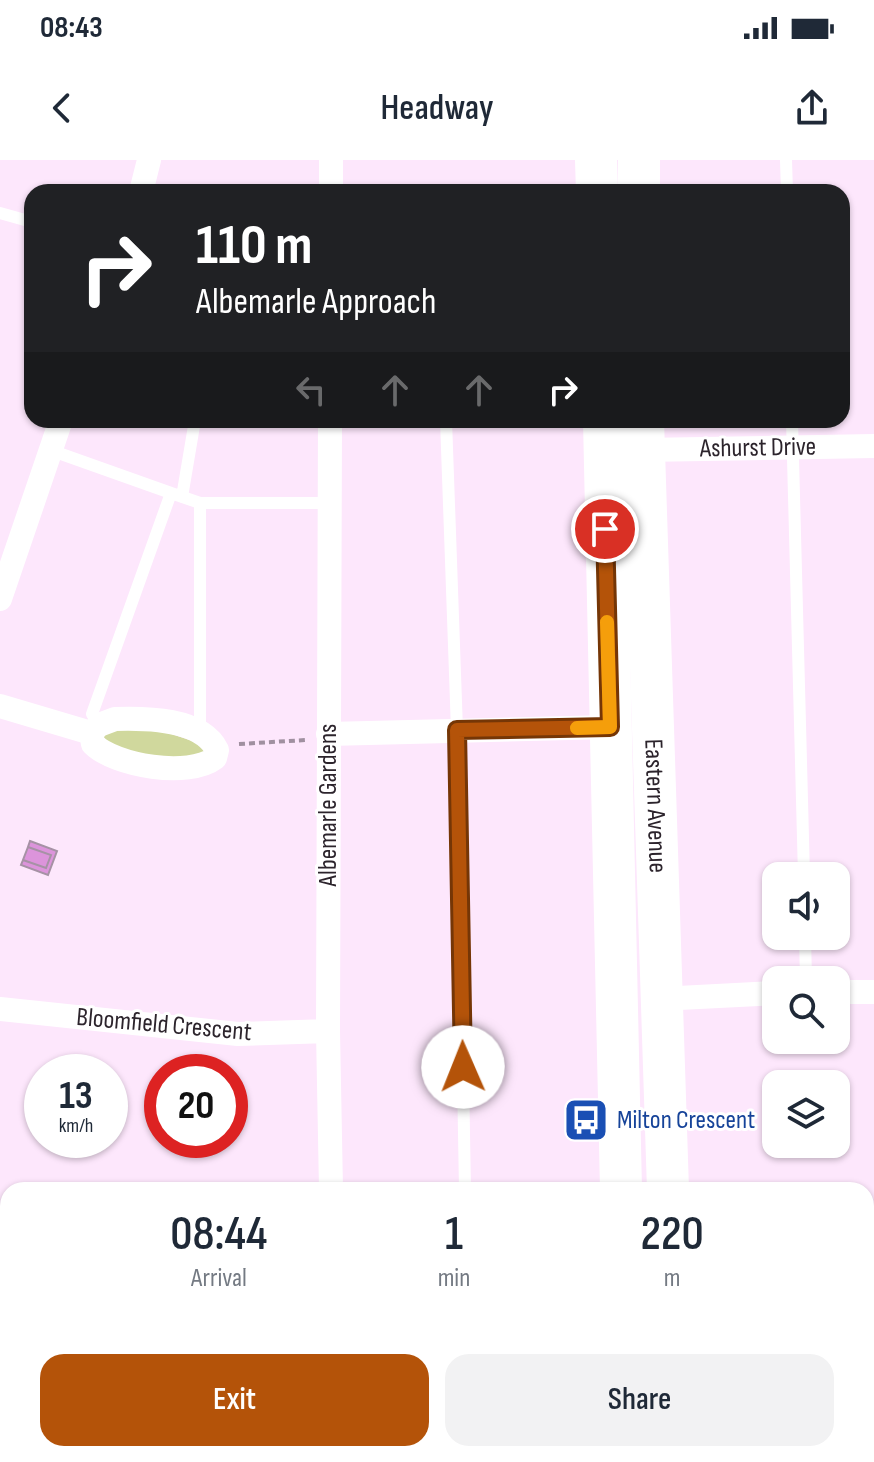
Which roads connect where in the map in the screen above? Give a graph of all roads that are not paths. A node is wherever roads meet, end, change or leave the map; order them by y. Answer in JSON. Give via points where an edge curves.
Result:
{"nodes":[{"id":1,"x":149,"y":160,"type":"edge"},
{"id":2,"x":331,"y":160,"type":"edge"},
{"id":3,"x":596,"y":160,"type":"edge"},
{"id":4,"x":639,"y":160,"type":"edge"},
{"id":5,"x":786,"y":160,"type":"edge"},
{"id":6,"x":143,"y":184,"type":"edge"},
{"id":7,"x":331,"y":184,"type":"edge"},
{"id":8,"x":597,"y":184,"type":"edge"},
{"id":9,"x":639,"y":184,"type":"edge"},
{"id":10,"x":787,"y":184,"type":"edge"},
{"id":11,"x":0,"y":213,"type":"edge"},
{"id":12,"x":24,"y":220,"type":"edge"},
{"id":13,"x":58,"y":428,"type":"edge"},
{"id":14,"x":193,"y":428,"type":"edge"},
{"id":15,"x":330,"y":428,"type":"edge"},
{"id":16,"x":446,"y":428,"type":"edge"},
{"id":17,"x":604,"y":428,"type":"edge"},
{"id":18,"x":792,"y":428,"type":"edge"},
{"id":19,"x":643,"y":435,"type":"edge"},
{"id":20,"x":874,"y":446,"type":"edge"},
{"id":21,"x":793,"y":447,"type":"junction"},
{"id":22,"x":50,"y":450,"type":"junction"},
{"id":23,"x":176,"y":495,"type":"junction"},
{"id":24,"x":200,"y":503,"type":"junction"},
{"id":25,"x":329,"y":503,"type":"junction"},
{"id":26,"x":0,"y":599,"type":"edge"},
{"id":27,"x":0,"y":706,"type":"edge"},
{"id":28,"x":610,"y":727,"type":"junction"},
{"id":29,"x":95,"y":729,"type":"junction"},
{"id":30,"x":457,"y":730,"type":"junction"},
{"id":31,"x":328,"y":736,"type":"junction"},
{"id":32,"x":209,"y":741,"type":"junction"},
{"id":33,"x":804,"y":862,"type":"edge"},
{"id":34,"x":850,"y":992,"type":"edge"},
{"id":35,"x":874,"y":992,"type":"edge"},
{"id":36,"x":762,"y":994,"type":"edge"},
{"id":37,"x":659,"y":999,"type":"junction"},
{"id":38,"x":0,"y":1009,"type":"edge"},
{"id":39,"x":328,"y":1031,"type":"junction"},
{"id":40,"x":331,"y":1182,"type":"edge"},
{"id":41,"x":465,"y":1182,"type":"edge"},
{"id":42,"x":621,"y":1182,"type":"edge"},
{"id":43,"x":668,"y":1182,"type":"edge"}],
"edges":[{"from":1,"to":6,"type":"street"},
{"from":2,"to":7,"type":"street"},
{"from":3,"to":8,"type":"highway"},
{"from":4,"to":9,"type":"highway"},
{"from":5,"to":10,"type":"lane"},
{"from":11,"to":12,"type":"lane"},
{"from":13,"to":22,"type":"street"},
{"from":14,"to":23,"type":"lane"},
{"from":15,"to":25,"type":"street","name":"Albemarle Gardens"},
{"from":16,"to":30,"type":"lane"},
{"from":17,"to":28,"type":"highway","name":"Eastern Avenue"},
{"from":18,"to":21,"type":"lane"},
{"from":19,"to":21,"type":"street","name":"Ashurst Drive"},
{"from":19,"to":37,"type":"highway","name":"Eastern Avenue"},
{"from":20,"to":21,"type":"street","name":"Ashurst Drive"},
{"from":21,"to":33,"type":"lane"},
{"from":22,"to":23,"type":"lane"},
{"from":22,"to":26,"type":"street"},
{"from":23,"to":24,"type":"lane"},
{"from":23,"to":29,"type":"lane","via":[[92,714]]},
{"from":24,"to":25,"type":"lane"},
{"from":24,"to":32,"type":"lane"},
{"from":25,"to":31,"type":"street","name":"Albemarle Gardens"},
{"from":27,"to":29,"type":"street"},
{"from":28,"to":30,"type":"street"},
{"from":28,"to":42,"type":"highway","name":"Eastern Avenue"},
{"from":29,"to":32,"type":"street","via":[[115,719],[154,720]]},
{"from":29,"to":32,"type":"street","via":[[93,744],[149,766],[195,767],[215,758]]},
{"from":30,"to":31,"type":"street"},
{"from":30,"to":41,"type":"lane"},
{"from":31,"to":39,"type":"street","name":"Albemarle Gardens"},
{"from":34,"to":35,"type":"street"},
{"from":36,"to":37,"type":"street"},
{"from":37,"to":43,"type":"highway","name":"Eastern Avenue"},
{"from":38,"to":39,"type":"street","name":"Bloomfield Crescent","via":[[238,1034]]},
{"from":39,"to":40,"type":"street","name":"Albemarle Gardens"}]}
